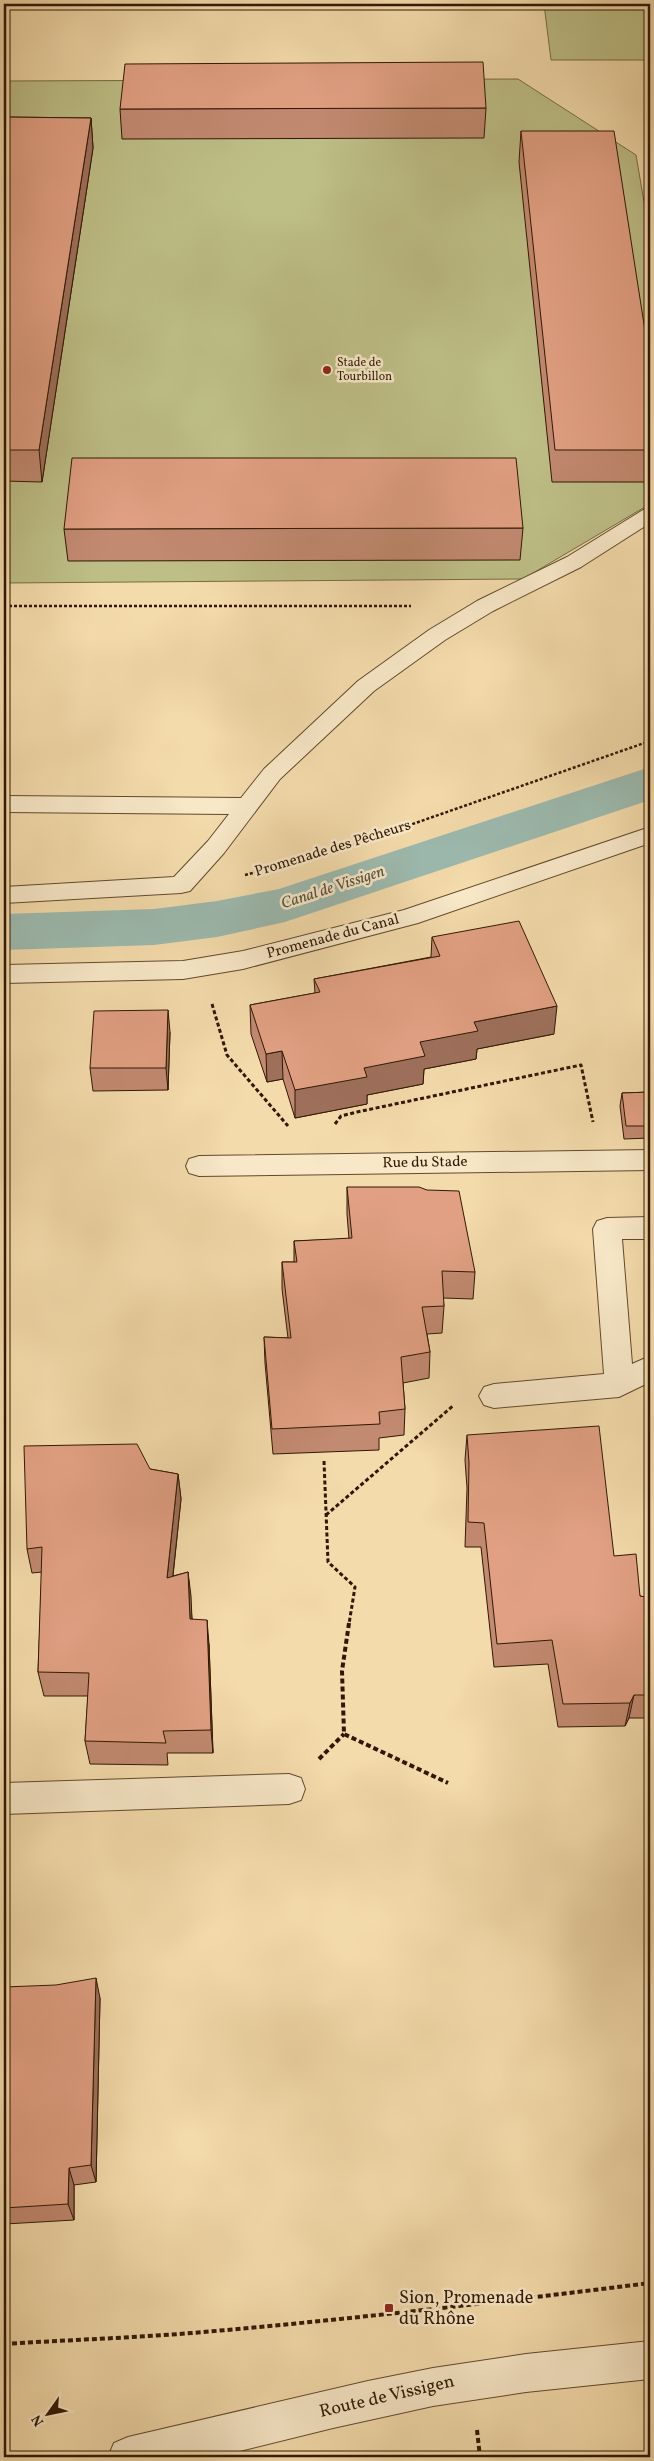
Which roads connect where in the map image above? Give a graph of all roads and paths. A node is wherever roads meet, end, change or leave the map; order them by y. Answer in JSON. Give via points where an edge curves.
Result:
{"nodes":[{"id":1,"x":650,"y":514,"type":"edge"},
{"id":2,"x":4,"y":606,"type":"edge"},
{"id":3,"x":485,"y":606,"type":"junction"},
{"id":4,"x":650,"y":741,"type":"edge"},
{"id":5,"x":4,"y":804,"type":"edge"},
{"id":6,"x":248,"y":806,"type":"junction"},
{"id":7,"x":650,"y":835,"type":"edge"},
{"id":8,"x":181,"y":885,"type":"junction"},
{"id":9,"x":4,"y":895,"type":"edge"},
{"id":10,"x":200,"y":968,"type":"junction"},
{"id":11,"x":4,"y":974,"type":"edge"},
{"id":12,"x":306,"y":1158,"type":"junction"},
{"id":13,"x":600,"y":1160,"type":"junction"},
{"id":14,"x":650,"y":1160,"type":"edge"},
{"id":15,"x":199,"y":1166,"type":"dead end"},
{"id":16,"x":650,"y":1228,"type":"edge"},
{"id":17,"x":650,"y":1368,"type":"edge"},
{"id":18,"x":619,"y":1386,"type":"junction"},
{"id":19,"x":494,"y":1396,"type":"joint"},
{"id":20,"x":324,"y":1461,"type":"dead end"},
{"id":21,"x":326,"y":1516,"type":"junction"},
{"id":22,"x":448,"y":1783,"type":"dead end"},
{"id":23,"x":289,"y":1789,"type":"dead end"},
{"id":24,"x":4,"y":1799,"type":"edge"},
{"id":25,"x":650,"y":2283,"type":"edge"},
{"id":26,"x":4,"y":2344,"type":"edge"},
{"id":27,"x":650,"y":2360,"type":"edge"},
{"id":28,"x":477,"y":2430,"type":"dead end"},
{"id":29,"x":128,"y":2457,"type":"edge"},
{"id":30,"x":480,"y":2457,"type":"edge"}],
"edges":[{"from":1,"to":3,"type":"street","via":[[574,562]]},
{"from":2,"to":3,"type":"path"},
{"from":3,"to":6,"type":"street","via":[[437,635],[366,686],[272,774]]},
{"from":4,"to":8,"type":"path","name":"Promenade des Pêcheurs","via":[[321,856],[237,877]]},
{"from":5,"to":6,"type":"street"},
{"from":6,"to":8,"type":"street"},
{"from":7,"to":10,"type":"street","name":"Promenade du Canal","via":[[409,916],[274,953]]},
{"from":8,"to":9,"type":"street"},
{"from":10,"to":11,"type":"street","name":"Promenade du Canal"},
{"from":10,"to":12,"type":"path","via":[[227,1055]]},
{"from":12,"to":13,"type":"street","name":"Rue du Stade"},
{"from":12,"to":13,"type":"path","via":[[342,1116],[581,1065]]},
{"from":12,"to":15,"type":"street","name":"Rue du Stade"},
{"from":13,"to":14,"type":"street","name":"Rue du Stade"},
{"from":16,"to":18,"type":"street","via":[[607,1229]]},
{"from":17,"to":18,"type":"street"},
{"from":18,"to":19,"type":"street"},
{"from":19,"to":21,"type":"path","via":[[460,1399]]},
{"from":20,"to":21,"type":"path"},
{"from":21,"to":22,"type":"path","via":[[328,1562],[355,1587],[342,1671],[344,1734]]},
{"from":23,"to":24,"type":"street"},
{"from":25,"to":26,"type":"path","via":[[493,2303],[190,2334]]},
{"from":27,"to":29,"type":"street","name":"Route de Vissigen","via":[[471,2379]]},
{"from":28,"to":30,"type":"path"}]}
